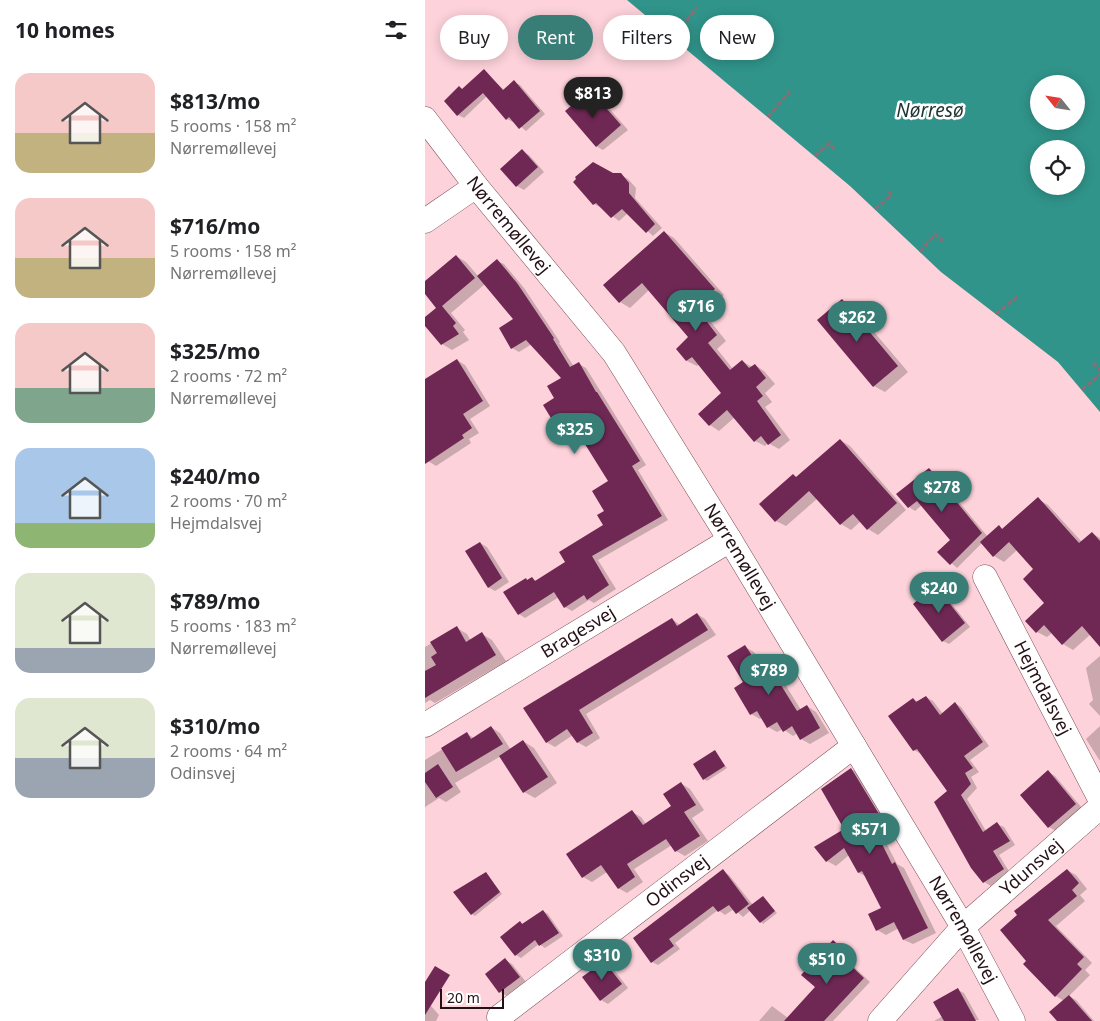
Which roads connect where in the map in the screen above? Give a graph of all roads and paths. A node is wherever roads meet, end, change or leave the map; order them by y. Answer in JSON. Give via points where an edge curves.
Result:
{"nodes":[{"id":1,"x":697,"y":7,"type":"dead end"},
{"id":2,"x":690,"y":16,"type":"edge"},
{"id":3,"x":790,"y":91,"type":"dead end"},
{"id":4,"x":768,"y":117,"type":"dead end"},
{"id":5,"x":425,"y":119,"type":"edge"},
{"id":6,"x":834,"y":149,"type":"dead end"},
{"id":7,"x":815,"y":156,"type":"dead end"},
{"id":8,"x":476,"y":186,"type":"junction"},
{"id":9,"x":887,"y":190,"type":"dead end"},
{"id":10,"x":875,"y":209,"type":"dead end"},
{"id":11,"x":425,"y":221,"type":"edge"},
{"id":12,"x":943,"y":241,"type":"dead end"},
{"id":13,"x":920,"y":252,"type":"dead end"},
{"id":14,"x":1018,"y":296,"type":"dead end"},
{"id":15,"x":996,"y":314,"type":"dead end"},
{"id":16,"x":1093,"y":363,"type":"dead end"},
{"id":17,"x":1100,"y":370,"type":"edge"},
{"id":18,"x":1100,"y":374,"type":"edge"},
{"id":19,"x":1082,"y":390,"type":"dead end"},
{"id":20,"x":730,"y":540,"type":"junction"},
{"id":21,"x":985,"y":577,"type":"dead end"},
{"id":22,"x":425,"y":725,"type":"edge"},
{"id":23,"x":854,"y":746,"type":"junction"},
{"id":24,"x":1100,"y":800,"type":"edge"},
{"id":25,"x":1100,"y":807,"type":"edge"},
{"id":26,"x":963,"y":927,"type":"junction"},
{"id":27,"x":499,"y":1017,"type":"dead end"},
{"id":28,"x":880,"y":1021,"type":"edge"},
{"id":29,"x":1013,"y":1021,"type":"edge"}],
"edges":[{"from":1,"to":2,"type":"path"},
{"from":3,"to":4,"type":"path"},
{"from":5,"to":8,"type":"street","name":"Nørremøllevej"},
{"from":6,"to":7,"type":"path","via":[[829,143]]},
{"from":8,"to":11,"type":"street"},
{"from":8,"to":20,"type":"street","name":"Nørremøllevej","via":[[614,353]]},
{"from":9,"to":10,"type":"path","via":[[891,195]]},
{"from":12,"to":13,"type":"path","via":[[935,234]]},
{"from":14,"to":15,"type":"path"},
{"from":16,"to":17,"type":"path"},
{"from":18,"to":19,"type":"path"},
{"from":20,"to":22,"type":"street","name":"Bragesvej"},
{"from":20,"to":23,"type":"street","name":"Nørremøllevej"},
{"from":21,"to":24,"type":"street","name":"Hejmdalsvej"},
{"from":23,"to":26,"type":"street","name":"Nørremøllevej"},
{"from":23,"to":27,"type":"street","name":"Odinsvej"},
{"from":25,"to":26,"type":"street","name":"Ydunsvej"},
{"from":26,"to":28,"type":"street","name":"Ydunsvej"},
{"from":26,"to":29,"type":"street","name":"Nørremøllevej"}]}
